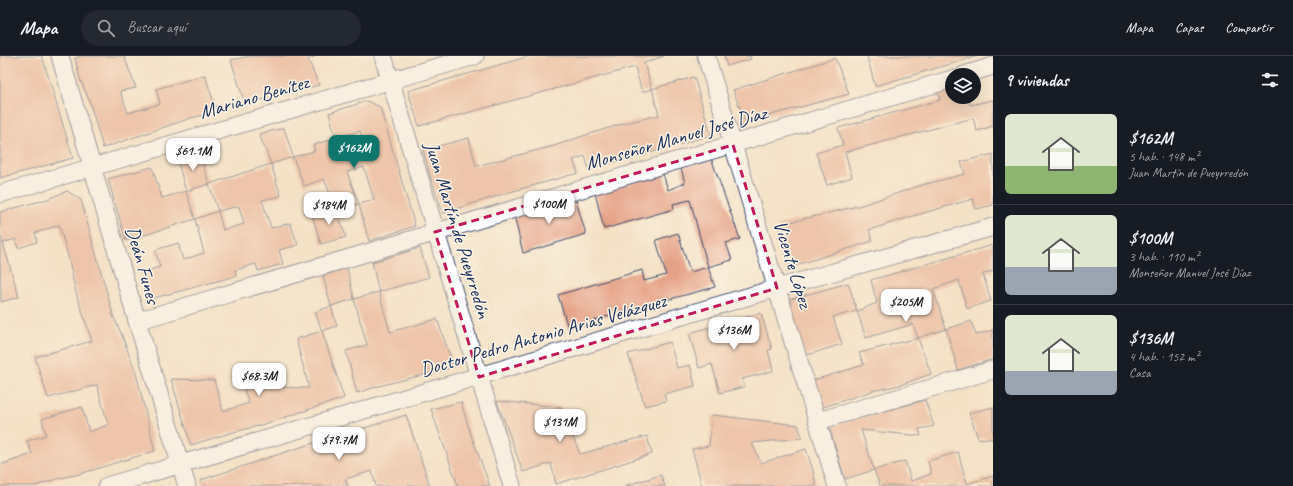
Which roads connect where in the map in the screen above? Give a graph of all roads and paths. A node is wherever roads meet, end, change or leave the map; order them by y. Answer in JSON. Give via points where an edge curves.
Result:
{"nodes":[{"id":1,"x":60,"y":56,"type":"edge"},
{"id":2,"x":383,"y":56,"type":"edge"},
{"id":3,"x":475,"y":56,"type":"edge"},
{"id":4,"x":706,"y":56,"type":"edge"},
{"id":5,"x":993,"y":66,"type":"edge"},
{"id":6,"x":981,"y":70,"type":"edge"},
{"id":7,"x":390,"y":80,"type":"junction"},
{"id":8,"x":945,"y":81,"type":"edge"},
{"id":9,"x":733,"y":145,"type":"junction"},
{"id":10,"x":92,"y":167,"type":"junction"},
{"id":11,"x":0,"y":194,"type":"edge"},
{"id":12,"x":993,"y":227,"type":"edge"},
{"id":13,"x":435,"y":232,"type":"junction"},
{"id":14,"x":777,"y":288,"type":"junction"},
{"id":15,"x":137,"y":321,"type":"junction"},
{"id":16,"x":993,"y":370,"type":"edge"},
{"id":17,"x":479,"y":377,"type":"junction"},
{"id":18,"x":818,"y":421,"type":"junction"},
{"id":19,"x":180,"y":464,"type":"junction"},
{"id":20,"x":107,"y":486,"type":"edge"},
{"id":21,"x":187,"y":486,"type":"edge"},
{"id":22,"x":512,"y":486,"type":"edge"},
{"id":23,"x":837,"y":486,"type":"edge"}],
"edges":[{"from":1,"to":10,"type":"street","name":"Deán Funes"},
{"from":2,"to":7,"type":"street","name":"Juan Martín de Pueyrredón"},
{"from":3,"to":7,"type":"street","name":"Mariano Benítez"},
{"from":4,"to":9,"type":"street","name":"Vicente López"},
{"from":5,"to":6,"type":"street"},
{"from":7,"to":10,"type":"street","name":"Mariano Benítez"},
{"from":7,"to":13,"type":"street","name":"Juan Martín de Pueyrredón"},
{"from":8,"to":9,"type":"street","name":"Monseñor Manuel José Díaz"},
{"from":9,"to":13,"type":"street","name":"Monseñor Manuel José Díaz"},
{"from":9,"to":14,"type":"street","name":"Vicente López"},
{"from":10,"to":11,"type":"street","name":"Mariano Benítez"},
{"from":10,"to":15,"type":"street","name":"Deán Funes"},
{"from":12,"to":14,"type":"street","name":"Doctor Pedro Antonio Arias Velázquez"},
{"from":13,"to":15,"type":"street","name":"Monseñor Manuel José Díaz"},
{"from":13,"to":17,"type":"street","name":"Juan Martín de Pueyrredón"},
{"from":14,"to":17,"type":"street","name":"Doctor Pedro Antonio Arias Velázquez"},
{"from":14,"to":18,"type":"street","name":"Vicente López"},
{"from":15,"to":19,"type":"street","name":"Deán Funes"},
{"from":16,"to":18,"type":"street"},
{"from":17,"to":19,"type":"street","name":"Doctor Pedro Antonio Arias Velázquez"},
{"from":17,"to":22,"type":"street","name":"Juan Martín de Pueyrredón"},
{"from":18,"to":23,"type":"street","name":"Vicente López"},
{"from":19,"to":20,"type":"street","name":"Doctor Pedro Antonio Arias Velázquez"},
{"from":19,"to":21,"type":"street","name":"Deán Funes"}]}
